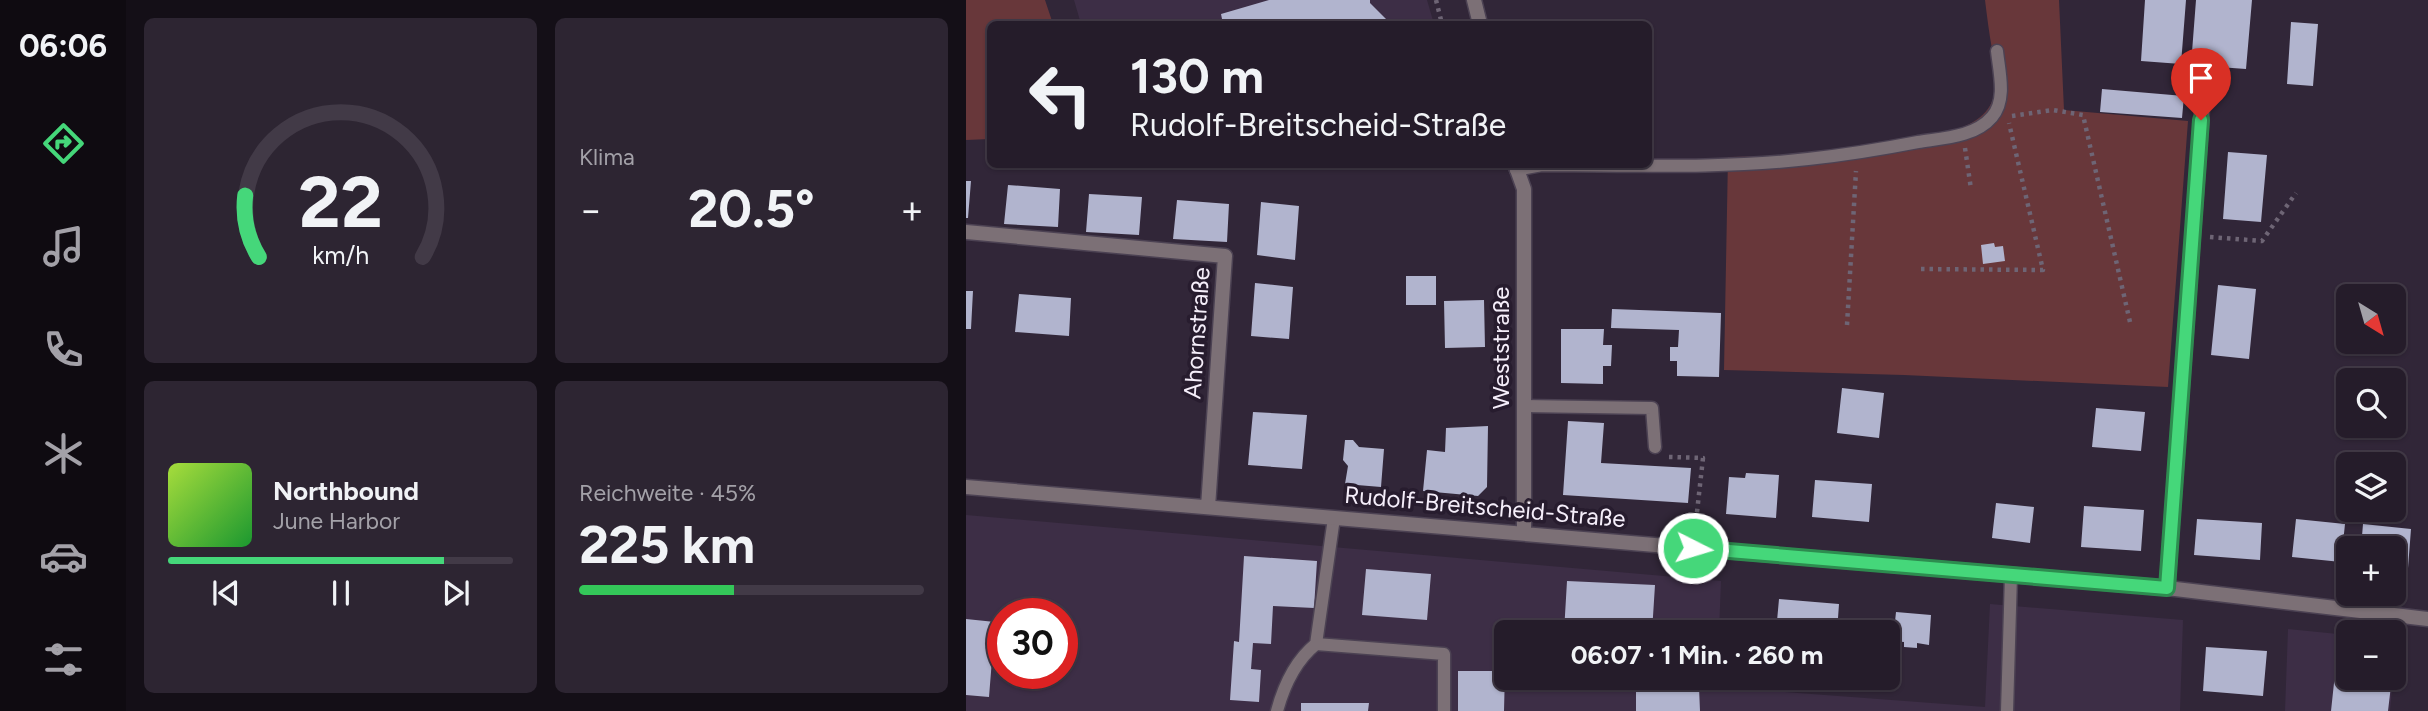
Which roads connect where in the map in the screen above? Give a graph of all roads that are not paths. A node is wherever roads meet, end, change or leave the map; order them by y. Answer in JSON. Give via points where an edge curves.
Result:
{"nodes":[{"id":1,"x":1474,"y":0,"type":"edge"},
{"id":2,"x":1479,"y":21,"type":"edge"},
{"id":3,"x":1997,"y":51,"type":"dead end"},
{"id":4,"x":2204,"y":82,"type":"dead end"},
{"id":5,"x":1652,"y":164,"type":"edge"},
{"id":6,"x":1516,"y":168,"type":"edge"},
{"id":7,"x":966,"y":232,"type":"edge"},
{"id":8,"x":1524,"y":406,"type":"junction"},
{"id":9,"x":1655,"y":447,"type":"road end"},
{"id":10,"x":966,"y":486,"type":"edge"},
{"id":11,"x":1208,"y":507,"type":"junction"},
{"id":12,"x":1334,"y":517,"type":"junction"},
{"id":13,"x":1524,"y":533,"type":"junction"},
{"id":14,"x":2011,"y":575,"type":"junction"},
{"id":15,"x":2167,"y":588,"type":"junction"},
{"id":16,"x":2428,"y":620,"type":"edge"},
{"id":17,"x":1316,"y":644,"type":"junction"},
{"id":18,"x":1277,"y":711,"type":"edge"},
{"id":19,"x":1444,"y":711,"type":"edge"},
{"id":20,"x":2007,"y":711,"type":"edge"}],
"edges":[{"from":1,"to":2,"type":"street"},
{"from":3,"to":5,"type":"lane","via":[[2001,97],[1997,112],[1984,125],[1964,134],[1793,160]]},
{"from":4,"to":15,"type":"street"},
{"from":6,"to":8,"type":"street","name":"Weststraße","via":[[1524,189]]},
{"from":7,"to":11,"type":"street","name":"Ahornstraße","via":[[1226,256]]},
{"from":8,"to":9,"type":"lane","via":[[1652,408]]},
{"from":8,"to":13,"type":"street","name":"Weststraße"},
{"from":10,"to":11,"type":"street","name":"Rudolf-Breitscheid-Straße"},
{"from":11,"to":12,"type":"street","name":"Rudolf-Breitscheid-Straße"},
{"from":12,"to":13,"type":"street","name":"Rudolf-Breitscheid-Straße"},
{"from":12,"to":17,"type":"lane"},
{"from":13,"to":14,"type":"street","name":"Rudolf-Breitscheid-Straße"},
{"from":14,"to":15,"type":"street","name":"Rudolf-Breitscheid-Straße"},
{"from":14,"to":20,"type":"lane"},
{"from":15,"to":16,"type":"street","name":"Rudolf-Breitscheid-Straße"},
{"from":17,"to":18,"type":"lane","via":[[1288,679]]},
{"from":17,"to":19,"type":"lane","via":[[1444,654]]}]}
